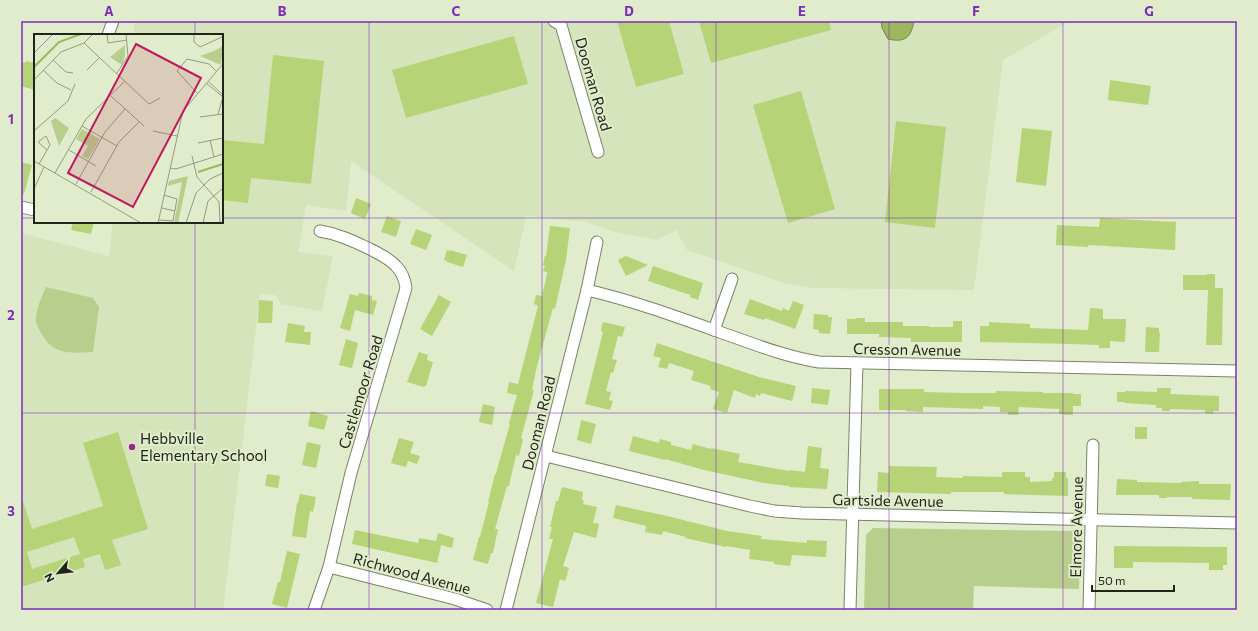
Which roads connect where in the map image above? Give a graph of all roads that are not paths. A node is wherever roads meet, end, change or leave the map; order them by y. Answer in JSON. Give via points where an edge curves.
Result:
{"nodes":[{"id":1,"x":113,"y":21,"type":"edge"},
{"id":2,"x":560,"y":22,"type":"edge"},
{"id":3,"x":108,"y":34,"type":"edge"},
{"id":4,"x":598,"y":152,"type":"dead end"},
{"id":5,"x":21,"y":207,"type":"edge"},
{"id":6,"x":34,"y":210,"type":"edge"},
{"id":7,"x":320,"y":231,"type":"dead end"},
{"id":8,"x":597,"y":242,"type":"dead end"},
{"id":9,"x":732,"y":279,"type":"dead end"},
{"id":10,"x":587,"y":290,"type":"junction"},
{"id":11,"x":714,"y":330,"type":"junction"},
{"id":12,"x":857,"y":363,"type":"junction"},
{"id":13,"x":1237,"y":370,"type":"edge"},
{"id":14,"x":1093,"y":446,"type":"dead end"},
{"id":15,"x":546,"y":456,"type":"junction"},
{"id":16,"x":853,"y":514,"type":"junction"},
{"id":17,"x":1091,"y":520,"type":"junction"},
{"id":18,"x":1237,"y":523,"type":"edge"},
{"id":19,"x":328,"y":567,"type":"junction"},
{"id":20,"x":314,"y":610,"type":"edge"},
{"id":21,"x":487,"y":610,"type":"edge"},
{"id":22,"x":506,"y":610,"type":"edge"},
{"id":23,"x":850,"y":610,"type":"edge"},
{"id":24,"x":1089,"y":610,"type":"edge"}],
"edges":[{"from":1,"to":3,"type":"street"},
{"from":2,"to":4,"type":"street","name":"Dooman Road"},
{"from":5,"to":6,"type":"street"},
{"from":7,"to":19,"type":"street","name":"Castlemoor Road","via":[[347,238],[383,256],[396,265],[405,280],[406,288],[351,473]]},
{"from":8,"to":10,"type":"street","name":"Dooman Road"},
{"from":9,"to":11,"type":"street"},
{"from":10,"to":11,"type":"street","name":"Cresson Avenue","via":[[617,297]]},
{"from":10,"to":15,"type":"street","name":"Dooman Road"},
{"from":11,"to":12,"type":"street","name":"Cresson Avenue","via":[[800,359]]},
{"from":12,"to":13,"type":"street","name":"Cresson Avenue"},
{"from":12,"to":16,"type":"street"},
{"from":14,"to":17,"type":"street","name":"Elmore Avenue"},
{"from":15,"to":16,"type":"street","name":"Gartside Avenue","via":[[750,506],[802,513]]},
{"from":15,"to":22,"type":"street","name":"Dooman Road"},
{"from":16,"to":17,"type":"street","name":"Gartside Avenue"},
{"from":16,"to":23,"type":"street"},
{"from":17,"to":18,"type":"street","name":"Gartside Avenue"},
{"from":17,"to":24,"type":"street","name":"Elmore Avenue"},
{"from":19,"to":20,"type":"street","name":"Castlemoor Road"},
{"from":19,"to":21,"type":"street","name":"Richwood Avenue","via":[[415,588]]}]}
